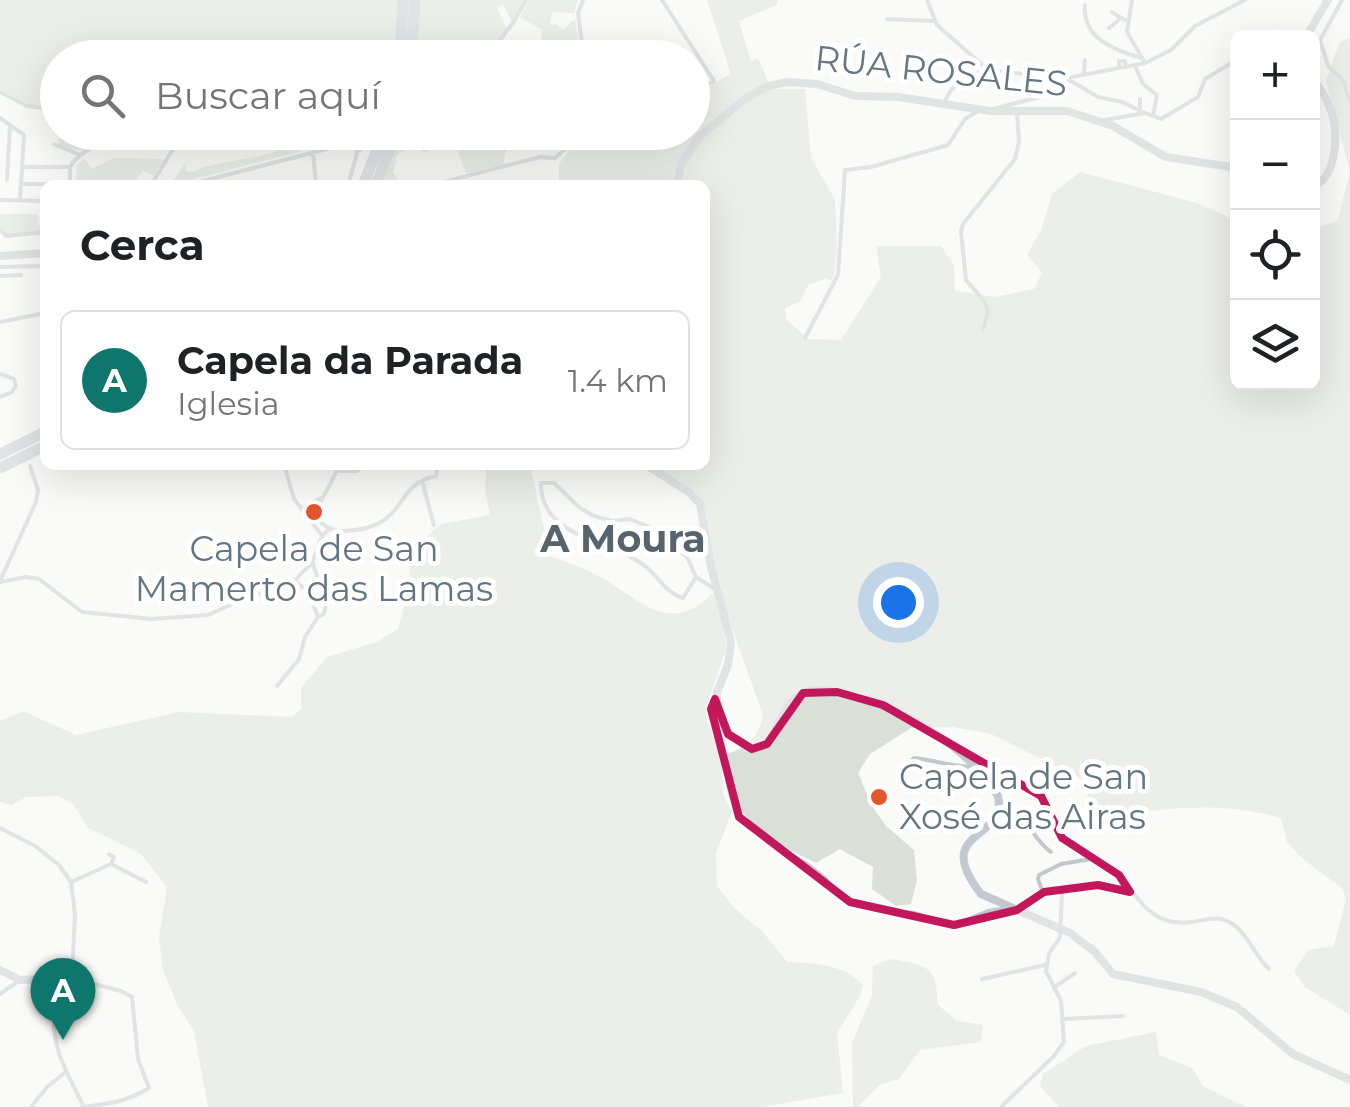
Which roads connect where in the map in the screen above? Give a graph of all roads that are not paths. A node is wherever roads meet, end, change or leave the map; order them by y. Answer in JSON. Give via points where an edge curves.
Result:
{"nodes":[{"id":1,"x":404,"y":0,"type":"edge"},
{"id":2,"x":415,"y":0,"type":"edge"},
{"id":3,"x":526,"y":0,"type":"edge"},
{"id":4,"x":583,"y":0,"type":"edge"},
{"id":5,"x":662,"y":0,"type":"edge"},
{"id":6,"x":927,"y":0,"type":"edge"},
{"id":7,"x":1132,"y":0,"type":"edge"},
{"id":8,"x":1245,"y":0,"type":"edge"},
{"id":9,"x":1328,"y":0,"type":"edge"},
{"id":10,"x":1342,"y":0,"type":"edge"},
{"id":11,"x":1084,"y":5,"type":"dead end"},
{"id":12,"x":1112,"y":12,"type":"dead end"},
{"id":13,"x":1122,"y":18,"type":"junction"},
{"id":14,"x":887,"y":19,"type":"dead end"},
{"id":15,"x":933,"y":22,"type":"junction"},
{"id":16,"x":1128,"y":22,"type":"junction"},
{"id":17,"x":1109,"y":28,"type":"dead end"},
{"id":18,"x":1310,"y":30,"type":"edge"},
{"id":19,"x":401,"y":40,"type":"edge"},
{"id":20,"x":412,"y":40,"type":"edge"},
{"id":21,"x":501,"y":40,"type":"edge"},
{"id":22,"x":582,"y":40,"type":"edge"},
{"id":23,"x":688,"y":40,"type":"edge"},
{"id":24,"x":1085,"y":60,"type":"dead end"},
{"id":25,"x":1143,"y":61,"type":"junction"},
{"id":26,"x":1230,"y":63,"type":"edge"},
{"id":27,"x":1135,"y":66,"type":"junction"},
{"id":28,"x":988,"y":69,"type":"junction"},
{"id":29,"x":1084,"y":73,"type":"junction"},
{"id":30,"x":1066,"y":78,"type":"junction"},
{"id":31,"x":1058,"y":80,"type":"junction"},
{"id":32,"x":1320,"y":90,"type":"edge"},
{"id":33,"x":0,"y":92,"type":"edge"},
{"id":34,"x":1140,"y":99,"type":"dead end"},
{"id":35,"x":1350,"y":102,"type":"edge"},
{"id":36,"x":944,"y":104,"type":"junction"},
{"id":37,"x":40,"y":108,"type":"edge"},
{"id":38,"x":986,"y":110,"type":"junction"},
{"id":39,"x":1016,"y":110,"type":"junction"},
{"id":40,"x":1143,"y":112,"type":"junction"},
{"id":41,"x":1153,"y":116,"type":"junction"},
{"id":42,"x":0,"y":118,"type":"edge"},
{"id":43,"x":1102,"y":122,"type":"junction"},
{"id":44,"x":10,"y":125,"type":"junction"},
{"id":45,"x":710,"y":128,"type":"edge"},
{"id":46,"x":67,"y":150,"type":"edge"},
{"id":47,"x":92,"y":150,"type":"edge"},
{"id":48,"x":170,"y":150,"type":"edge"},
{"id":49,"x":172,"y":150,"type":"edge"},
{"id":50,"x":320,"y":150,"type":"edge"},
{"id":51,"x":360,"y":150,"type":"edge"},
{"id":52,"x":377,"y":150,"type":"edge"},
{"id":53,"x":389,"y":150,"type":"edge"},
{"id":54,"x":564,"y":150,"type":"edge"},
{"id":55,"x":690,"y":150,"type":"edge"},
{"id":56,"x":312,"y":152,"type":"junction"},
{"id":57,"x":170,"y":153,"type":"junction"},
{"id":58,"x":80,"y":156,"type":"junction"},
{"id":59,"x":22,"y":167,"type":"junction"},
{"id":60,"x":70,"y":167,"type":"junction"},
{"id":61,"x":1230,"y":167,"type":"edge"},
{"id":62,"x":6,"y":180,"type":"dead end"},
{"id":63,"x":70,"y":180,"type":"edge"},
{"id":64,"x":154,"y":180,"type":"edge"},
{"id":65,"x":207,"y":180,"type":"edge"},
{"id":66,"x":315,"y":180,"type":"edge"},
{"id":67,"x":350,"y":180,"type":"edge"},
{"id":68,"x":365,"y":180,"type":"edge"},
{"id":69,"x":378,"y":180,"type":"edge"},
{"id":70,"x":451,"y":180,"type":"edge"},
{"id":71,"x":679,"y":180,"type":"edge"},
{"id":72,"x":1320,"y":183,"type":"edge"},
{"id":73,"x":21,"y":184,"type":"junction"},
{"id":74,"x":40,"y":184,"type":"edge"},
{"id":75,"x":0,"y":200,"type":"edge"},
{"id":76,"x":20,"y":200,"type":"junction"},
{"id":77,"x":40,"y":201,"type":"edge"},
{"id":78,"x":0,"y":229,"type":"edge"},
{"id":79,"x":40,"y":233,"type":"edge"},
{"id":80,"x":40,"y":253,"type":"edge"},
{"id":81,"x":0,"y":256,"type":"edge"},
{"id":82,"x":0,"y":266,"type":"edge"},
{"id":83,"x":40,"y":266,"type":"edge"},
{"id":84,"x":22,"y":275,"type":"dead end"},
{"id":85,"x":0,"y":276,"type":"edge"},
{"id":86,"x":40,"y":314,"type":"edge"},
{"id":87,"x":0,"y":322,"type":"edge"},
{"id":88,"x":982,"y":329,"type":"dead end"},
{"id":89,"x":806,"y":338,"type":"dead end"},
{"id":90,"x":0,"y":374,"type":"edge"},
{"id":91,"x":0,"y":397,"type":"edge"},
{"id":92,"x":40,"y":434,"type":"edge"},
{"id":93,"x":40,"y":448,"type":"edge"},
{"id":94,"x":0,"y":454,"type":"edge"},
{"id":95,"x":30,"y":466,"type":"dead end"},
{"id":96,"x":0,"y":468,"type":"edge"},
{"id":97,"x":285,"y":470,"type":"edge"},
{"id":98,"x":338,"y":470,"type":"edge"},
{"id":99,"x":437,"y":470,"type":"edge"},
{"id":100,"x":654,"y":470,"type":"edge"},
{"id":101,"x":422,"y":479,"type":"junction"},
{"id":102,"x":323,"y":496,"type":"junction"},
{"id":103,"x":303,"y":508,"type":"junction"},
{"id":104,"x":318,"y":523,"type":"junction"},
{"id":105,"x":434,"y":524,"type":"dead end"},
{"id":106,"x":328,"y":530,"type":"junction"},
{"id":107,"x":321,"y":535,"type":"junction"},
{"id":108,"x":312,"y":562,"type":"junction"},
{"id":109,"x":696,"y":577,"type":"junction"},
{"id":110,"x":0,"y":582,"type":"edge"},
{"id":111,"x":295,"y":582,"type":"junction"},
{"id":112,"x":716,"y":590,"type":"junction"},
{"id":113,"x":318,"y":617,"type":"junction"},
{"id":114,"x":277,"y":686,"type":"dead end"},
{"id":115,"x":716,"y":700,"type":"junction"},
{"id":116,"x":971,"y":764,"type":"junction"},
{"id":117,"x":899,"y":772,"type":"dead end"},
{"id":118,"x":1000,"y":802,"type":"junction"},
{"id":119,"x":0,"y":828,"type":"edge"},
{"id":120,"x":1051,"y":852,"type":"dead end"},
{"id":121,"x":109,"y":854,"type":"dead end"},
{"id":122,"x":1091,"y":858,"type":"junction"},
{"id":123,"x":111,"y":864,"type":"junction"},
{"id":124,"x":71,"y":882,"type":"junction"},
{"id":125,"x":146,"y":882,"type":"dead end"},
{"id":126,"x":1063,"y":890,"type":"junction"},
{"id":127,"x":1130,"y":892,"type":"junction"},
{"id":128,"x":1044,"y":893,"type":"junction"},
{"id":129,"x":1013,"y":909,"type":"junction"},
{"id":130,"x":1060,"y":927,"type":"junction"},
{"id":131,"x":1047,"y":965,"type":"junction"},
{"id":132,"x":45,"y":966,"type":"dead end"},
{"id":133,"x":1269,"y":968,"type":"dead end"},
{"id":134,"x":0,"y":970,"type":"edge"},
{"id":135,"x":1075,"y":973,"type":"dead end"},
{"id":136,"x":42,"y":978,"type":"junction"},
{"id":137,"x":72,"y":979,"type":"junction"},
{"id":138,"x":982,"y":979,"type":"dead end"},
{"id":139,"x":20,"y":980,"type":"junction"},
{"id":140,"x":1056,"y":986,"type":"junction"},
{"id":141,"x":0,"y":994,"type":"edge"},
{"id":142,"x":1123,"y":1016,"type":"dead end"},
{"id":143,"x":1064,"y":1018,"type":"junction"},
{"id":144,"x":67,"y":1071,"type":"junction"},
{"id":145,"x":1350,"y":1080,"type":"edge"},
{"id":146,"x":31,"y":1107,"type":"edge"},
{"id":147,"x":83,"y":1107,"type":"edge"},
{"id":148,"x":1001,"y":1107,"type":"edge"}],
"edges":[{"from":1,"to":19,"type":"highway"},
{"from":2,"to":20,"type":"highway"},
{"from":3,"to":21,"type":"street"},
{"from":4,"to":22,"type":"street"},
{"from":5,"to":23,"type":"street"},
{"from":6,"to":15,"type":"street"},
{"from":7,"to":16,"type":"street"},
{"from":8,"to":25,"type":"street"},
{"from":9,"to":18,"type":"street"},
{"from":10,"to":35,"type":"street","via":[[1320,40]]},
{"from":11,"to":25,"type":"street","via":[[1086,24],[1106,45]]},
{"from":12,"to":13,"type":"street"},
{"from":13,"to":16,"type":"street"},
{"from":13,"to":17,"type":"street"},
{"from":14,"to":15,"type":"street"},
{"from":15,"to":28,"type":"street"},
{"from":16,"to":25,"type":"street"},
{"from":24,"to":29,"type":"street"},
{"from":25,"to":27,"type":"street"},
{"from":26,"to":41,"type":"street","via":[[1205,79],[1195,99],[1161,120]]},
{"from":27,"to":29,"type":"street"},
{"from":27,"to":41,"type":"street","via":[[1142,84],[1158,95]]},
{"from":28,"to":31,"type":"street"},
{"from":28,"to":36,"type":"street","via":[[968,76]]},
{"from":29,"to":30,"type":"street"},
{"from":30,"to":31,"type":"street"},
{"from":30,"to":40,"type":"street"},
{"from":31,"to":38,"type":"street","via":[[1037,98]]},
{"from":32,"to":72,"type":"street","via":[[1335,130],[1330,172]]},
{"from":33,"to":37,"type":"street"},
{"from":34,"to":40,"type":"street"},
{"from":36,"to":38,"type":"street","name":"RÚA ROSALES"},
{"from":36,"to":45,"type":"street","name":"RÚA ROSALES","via":[[776,84]]},
{"from":38,"to":39,"type":"street","name":"RÚA ROSALES"},
{"from":38,"to":89,"type":"street","via":[[965,119],[948,145],[845,170],[838,275]]},
{"from":39,"to":43,"type":"street","name":"RÚA ROSALES","via":[[1067,111]]},
{"from":39,"to":88,"type":"street","via":[[1018,152],[961,231],[966,280],[988,312]]},
{"from":40,"to":41,"type":"street"},
{"from":40,"to":43,"type":"street"},
{"from":42,"to":44,"type":"street"},
{"from":43,"to":61,"type":"street","name":"RÚA ROSALES","via":[[1166,157]]},
{"from":44,"to":59,"type":"street","via":[[24,136]]},
{"from":44,"to":62,"type":"street"},
{"from":46,"to":58,"type":"street"},
{"from":47,"to":58,"type":"street"},
{"from":48,"to":57,"type":"street"},
{"from":49,"to":57,"type":"street"},
{"from":50,"to":56,"type":"street"},
{"from":51,"to":67,"type":"street"},
{"from":52,"to":68,"type":"highway"},
{"from":53,"to":69,"type":"highway"},
{"from":54,"to":70,"type":"street","via":[[554,158]]},
{"from":55,"to":71,"type":"street","name":"RÚA ROSALES"},
{"from":56,"to":65,"type":"street"},
{"from":56,"to":66,"type":"street"},
{"from":57,"to":64,"type":"street"},
{"from":58,"to":60,"type":"street"},
{"from":59,"to":60,"type":"street"},
{"from":59,"to":73,"type":"street"},
{"from":60,"to":63,"type":"street"},
{"from":73,"to":74,"type":"street"},
{"from":73,"to":76,"type":"street"},
{"from":75,"to":76,"type":"street"},
{"from":76,"to":77,"type":"street"},
{"from":78,"to":79,"type":"street","via":[[6,236]]},
{"from":80,"to":81,"type":"street"},
{"from":82,"to":83,"type":"street"},
{"from":84,"to":85,"type":"street"},
{"from":86,"to":87,"type":"street"},
{"from":90,"to":91,"type":"street","via":[[16,386]]},
{"from":92,"to":94,"type":"highway"},
{"from":93,"to":96,"type":"highway"},
{"from":95,"to":110,"type":"street","via":[[36,502]]},
{"from":97,"to":103,"type":"street"},
{"from":98,"to":102,"type":"street"},
{"from":99,"to":101,"type":"street"},
{"from":100,"to":112,"type":"street","via":[[700,504]]},
{"from":101,"to":105,"type":"street"},
{"from":101,"to":106,"type":"street","via":[[382,524]]},
{"from":102,"to":103,"type":"street"},
{"from":102,"to":104,"type":"street"},
{"from":103,"to":104,"type":"street"},
{"from":104,"to":106,"type":"street"},
{"from":104,"to":107,"type":"street"},
{"from":106,"to":107,"type":"street"},
{"from":107,"to":108,"type":"street"},
{"from":108,"to":111,"type":"street"},
{"from":108,"to":113,"type":"street","via":[[326,604]]},
{"from":109,"to":109,"type":"street","via":[[687,556],[649,527],[594,516],[554,483],[541,482],[548,508],[566,527],[640,562],[674,596],[688,594]]},
{"from":109,"to":112,"type":"street"},
{"from":110,"to":111,"type":"street","via":[[40,578],[82,612],[152,619],[208,615]]},
{"from":111,"to":113,"type":"street","via":[[308,592]]},
{"from":112,"to":115,"type":"street","via":[[731,642]]},
{"from":113,"to":114,"type":"street","via":[[299,659]]},
{"from":115,"to":116,"type":"street","via":[[728,734],[752,748],[767,744],[789,704],[816,690],[883,704]]},
{"from":115,"to":129,"type":"street","via":[[710,714],[735,811],[768,842],[816,870],[838,895],[874,910],[954,925]]},
{"from":116,"to":117,"type":"street","via":[[916,758]]},
{"from":116,"to":118,"type":"street"},
{"from":116,"to":122,"type":"street","via":[[1010,775],[1041,796],[1062,838]]},
{"from":118,"to":120,"type":"street","via":[[1021,814]]},
{"from":118,"to":129,"type":"street","via":[[995,821],[966,843],[964,858],[980,894]]},
{"from":119,"to":124,"type":"street","via":[[36,846]]},
{"from":121,"to":123,"type":"street"},
{"from":122,"to":127,"type":"street","via":[[1125,881]]},
{"from":122,"to":128,"type":"street","via":[[1040,875]]},
{"from":123,"to":124,"type":"street"},
{"from":123,"to":125,"type":"street"},
{"from":124,"to":137,"type":"street"},
{"from":126,"to":127,"type":"street","via":[[1098,885]]},
{"from":126,"to":128,"type":"street"},
{"from":126,"to":130,"type":"street"},
{"from":127,"to":133,"type":"street","via":[[1162,921],[1224,920],[1244,932]]},
{"from":128,"to":129,"type":"street"},
{"from":129,"to":130,"type":"street"},
{"from":130,"to":131,"type":"street"},
{"from":130,"to":145,"type":"street","via":[[1088,944],[1113,974],[1220,999],[1293,1054]]},
{"from":131,"to":138,"type":"street"},
{"from":131,"to":140,"type":"street"},
{"from":132,"to":136,"type":"street"},
{"from":134,"to":139,"type":"street"},
{"from":135,"to":140,"type":"street"},
{"from":136,"to":137,"type":"street"},
{"from":136,"to":139,"type":"street"},
{"from":136,"to":144,"type":"street","via":[[40,1003],[54,1019],[52,1033]]},
{"from":137,"to":147,"type":"street","via":[[132,996],[138,1059],[150,1088]]},
{"from":139,"to":141,"type":"street"},
{"from":140,"to":143,"type":"street"},
{"from":142,"to":143,"type":"street"},
{"from":143,"to":148,"type":"street","via":[[1061,1048]]},
{"from":144,"to":146,"type":"street"},
{"from":144,"to":147,"type":"street"}]}
